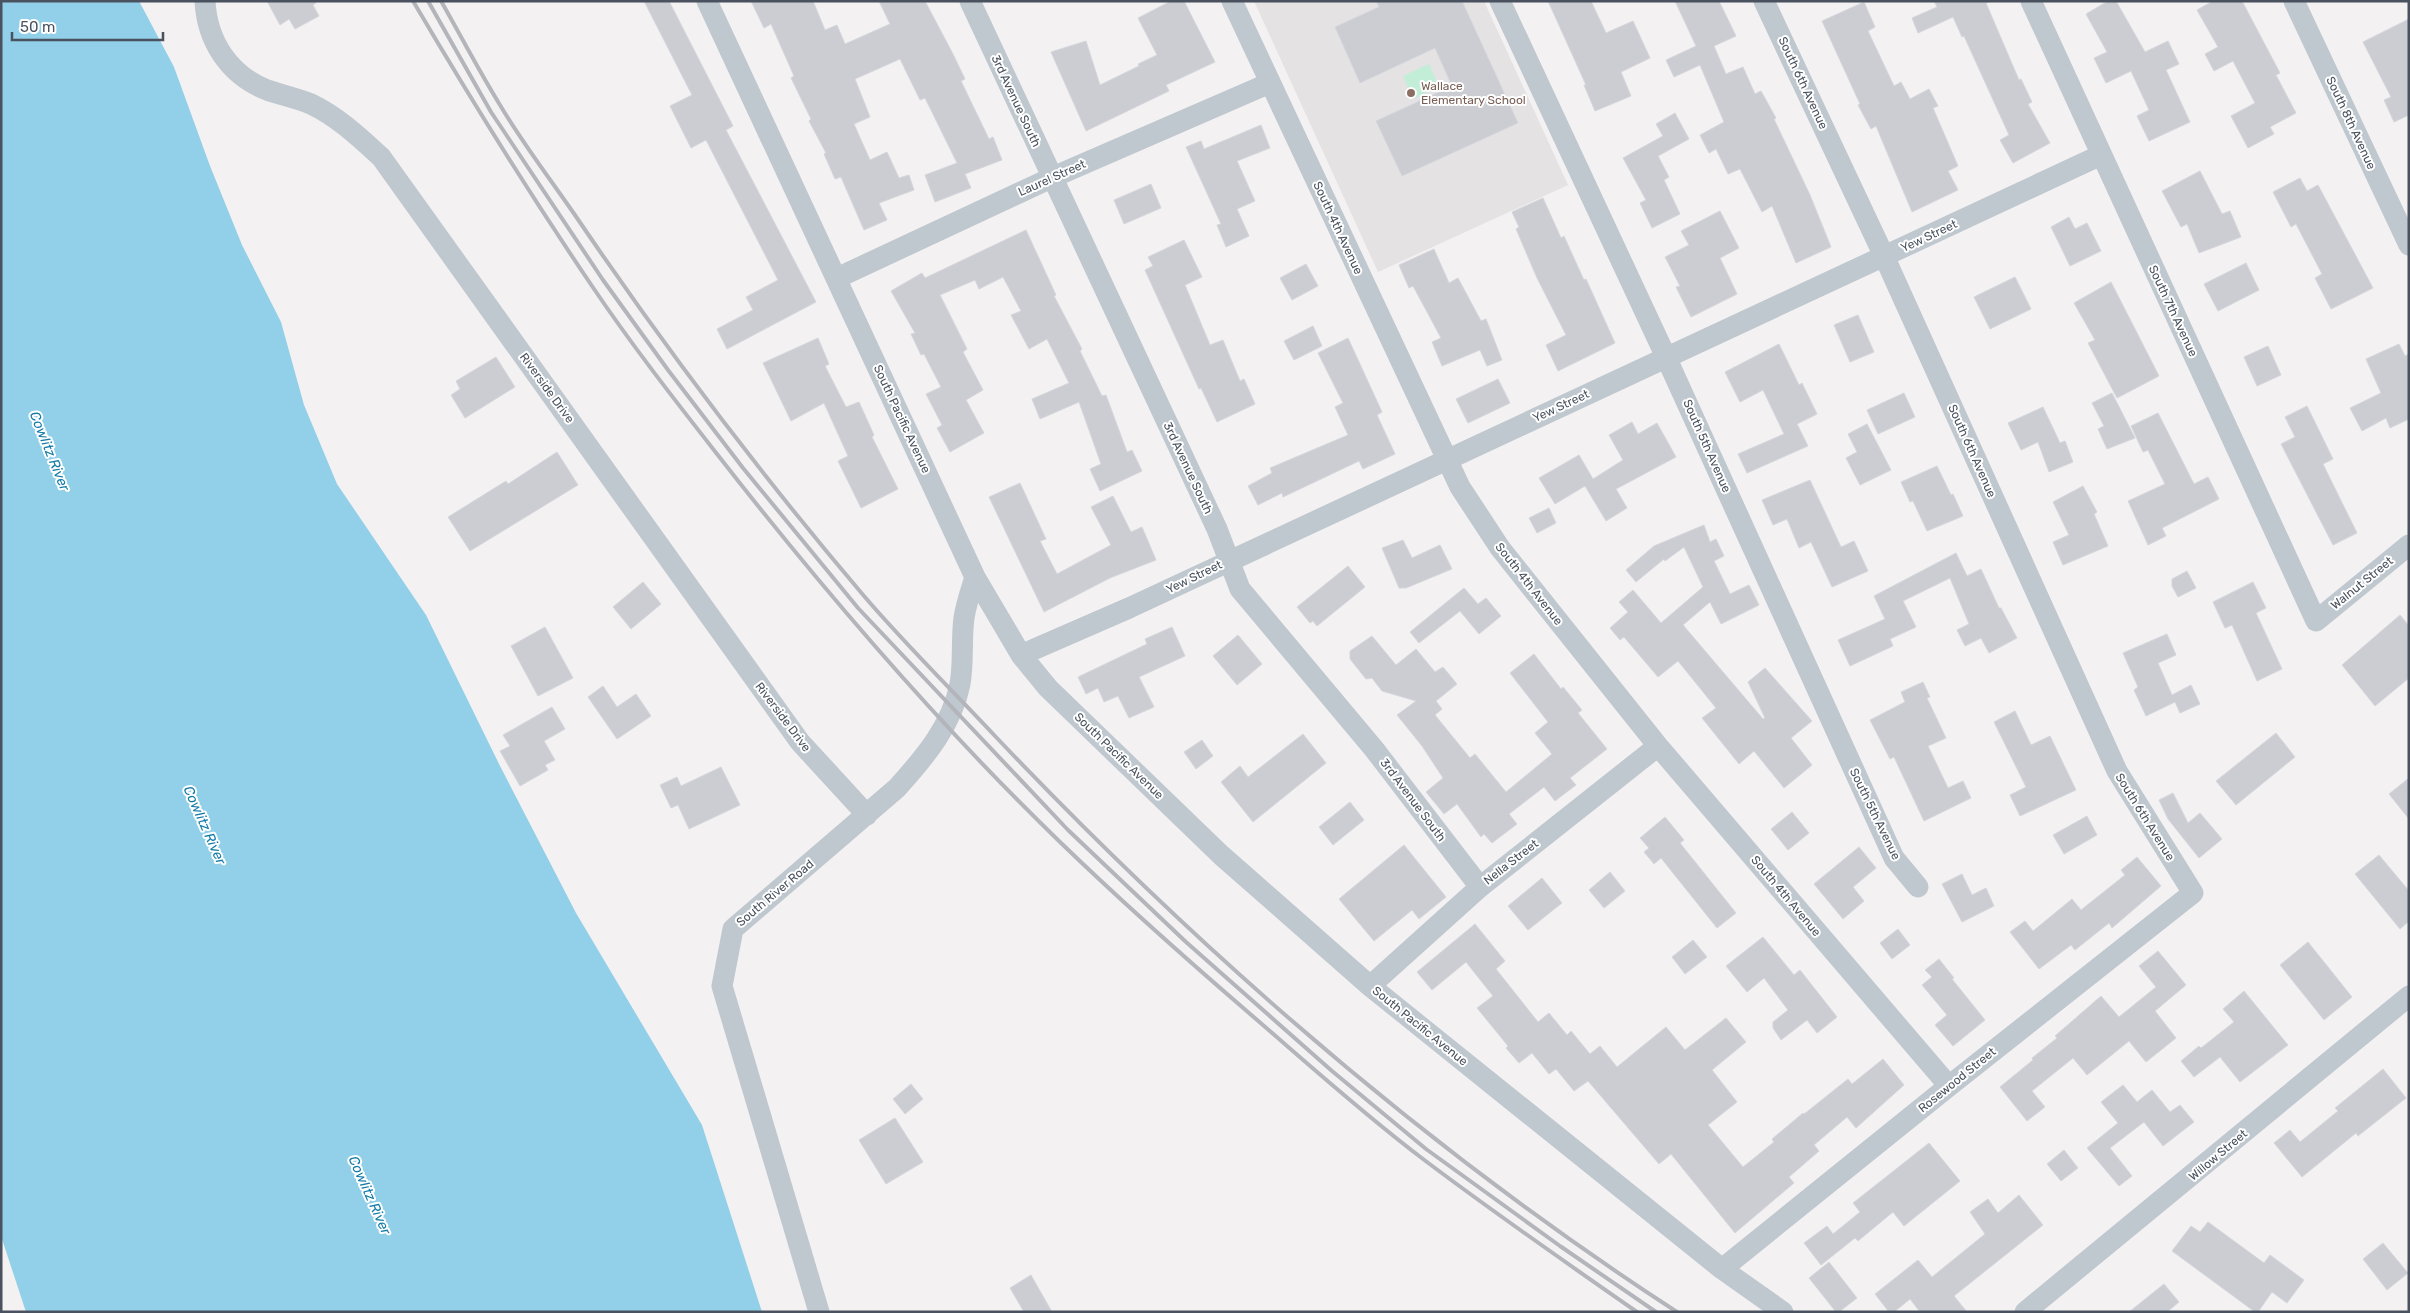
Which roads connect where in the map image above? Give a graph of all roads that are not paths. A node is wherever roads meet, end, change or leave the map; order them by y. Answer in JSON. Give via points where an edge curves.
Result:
{"nodes":[{"id":1,"x":205,"y":1,"type":"edge"},
{"id":2,"x":707,"y":1,"type":"edge"},
{"id":3,"x":970,"y":1,"type":"edge"},
{"id":4,"x":1232,"y":1,"type":"edge"},
{"id":5,"x":1500,"y":1,"type":"edge"},
{"id":6,"x":1764,"y":1,"type":"edge"},
{"id":7,"x":2031,"y":1,"type":"edge"},
{"id":8,"x":2294,"y":1,"type":"edge"},
{"id":9,"x":1270,"y":83,"type":"junction"},
{"id":10,"x":2101,"y":156,"type":"junction"},
{"id":11,"x":1051,"y":178,"type":"junction"},
{"id":12,"x":2409,"y":245,"type":"edge"},
{"id":13,"x":1884,"y":256,"type":"junction"},
{"id":14,"x":837,"y":278,"type":"junction"},
{"id":15,"x":1666,"y":356,"type":"junction"},
{"id":16,"x":1448,"y":459,"type":"junction"},
{"id":17,"x":2409,"y":545,"type":"edge"},
{"id":18,"x":1228,"y":561,"type":"junction"},
{"id":19,"x":975,"y":577,"type":"junction"},
{"id":20,"x":2316,"y":621,"type":"joint"},
{"id":21,"x":1021,"y":655,"type":"junction"},
{"id":22,"x":1658,"y":746,"type":"junction"},
{"id":23,"x":867,"y":815,"type":"junction"},
{"id":24,"x":1480,"y":887,"type":"junction"},
{"id":25,"x":1918,"y":887,"type":"dead end"},
{"id":26,"x":2193,"y":893,"type":"joint"},
{"id":27,"x":1370,"y":986,"type":"junction"},
{"id":28,"x":2409,"y":996,"type":"edge"},
{"id":29,"x":1948,"y":1086,"type":"junction"},
{"id":30,"x":1722,"y":1269,"type":"junction"},
{"id":31,"x":819,"y":1312,"type":"edge"},
{"id":32,"x":1783,"y":1312,"type":"edge"},
{"id":33,"x":2025,"y":1312,"type":"edge"}],
"edges":[{"from":1,"to":23,"type":"street","name":"Riverside Drive","via":[[206,18],[216,46],[229,66],[264,89],[310,104],[349,127],[381,157],[800,742]]},
{"from":2,"to":14,"type":"street","name":"South Pacific Avenue"},
{"from":3,"to":11,"type":"street","name":"3rd Avenue South"},
{"from":4,"to":9,"type":"street","name":"South 4th Avenue"},
{"from":5,"to":15,"type":"street","name":"South 5th Avenue"},
{"from":6,"to":13,"type":"street","name":"South 6th Avenue"},
{"from":7,"to":10,"type":"street","name":"South 7th Avenue"},
{"from":8,"to":12,"type":"street","name":"South 8th Avenue"},
{"from":9,"to":11,"type":"street","name":"Laurel Street"},
{"from":9,"to":16,"type":"street","name":"South 4th Avenue"},
{"from":10,"to":13,"type":"street","name":"Yew Street"},
{"from":10,"to":20,"type":"street","name":"South 7th Avenue"},
{"from":11,"to":14,"type":"street","name":"Laurel Street"},
{"from":11,"to":18,"type":"street","name":"3rd Avenue South","via":[[1217,529]]},
{"from":13,"to":15,"type":"street","name":"Yew Street"},
{"from":13,"to":26,"type":"street","name":"South 6th Avenue","via":[[2117,771]]},
{"from":14,"to":19,"type":"street","name":"South Pacific Avenue"},
{"from":15,"to":16,"type":"street","name":"Yew Street"},
{"from":15,"to":25,"type":"street","name":"South 5th Avenue","via":[[1894,858]]},
{"from":16,"to":18,"type":"street","name":"Yew Street"},
{"from":16,"to":22,"type":"street","name":"South 4th Avenue","via":[[1460,486],[1500,548]]},
{"from":17,"to":20,"type":"street","name":"Walnut Street"},
{"from":18,"to":21,"type":"street","name":"Yew Street"},
{"from":18,"to":24,"type":"street","name":"3rd Avenue South","via":[[1240,589],[1374,749]]},
{"from":19,"to":21,"type":"street","name":"South Pacific Avenue"},
{"from":19,"to":23,"type":"street","name":"South River Road","via":[[964,616],[961,682],[953,709],[921,762]]},
{"from":21,"to":27,"type":"street","name":"South Pacific Avenue","via":[[1048,688],[1221,855]]},
{"from":22,"to":24,"type":"street","name":"Nella Street"},
{"from":22,"to":29,"type":"street","name":"South 4th Avenue"},
{"from":23,"to":31,"type":"street","name":"South River Road","via":[[733,929],[722,986]]},
{"from":24,"to":27,"type":"street","name":"Nella Street"},
{"from":26,"to":29,"type":"street","name":"Rosewood Street"},
{"from":27,"to":30,"type":"street","name":"South Pacific Avenue"},
{"from":28,"to":33,"type":"street","name":"Willow Street"},
{"from":29,"to":30,"type":"street","name":"Rosewood Street"},
{"from":30,"to":32,"type":"street","name":"South Pacific Avenue"}]}
